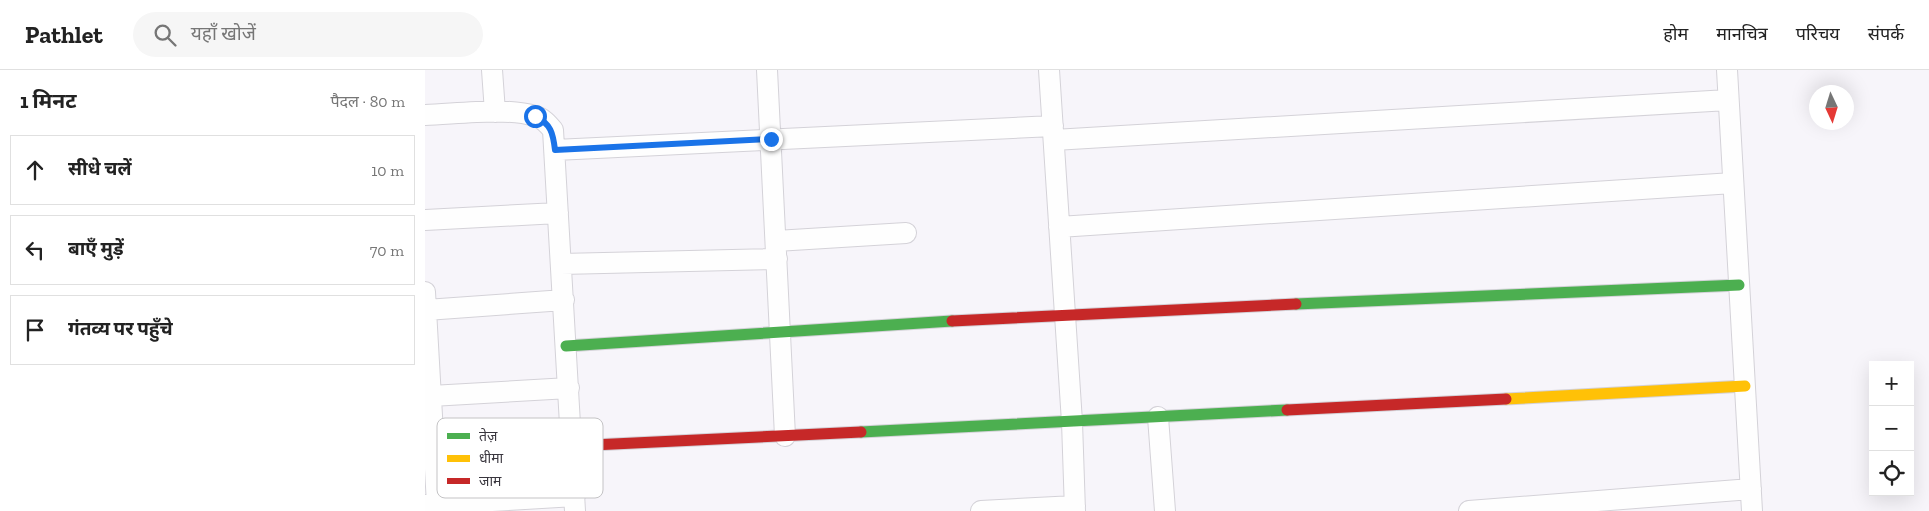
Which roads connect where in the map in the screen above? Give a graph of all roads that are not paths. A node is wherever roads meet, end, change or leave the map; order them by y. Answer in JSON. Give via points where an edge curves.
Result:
{"nodes":[{"id":1,"x":492,"y":70,"type":"edge"},
{"id":2,"x":767,"y":70,"type":"edge"},
{"id":3,"x":1049,"y":70,"type":"edge"},
{"id":4,"x":1727,"y":70,"type":"edge"},
{"id":5,"x":1728,"y":100,"type":"junction"},
{"id":6,"x":495,"y":112,"type":"junction"},
{"id":7,"x":425,"y":116,"type":"edge"},
{"id":8,"x":1053,"y":133,"type":"junction"},
{"id":9,"x":771,"y":139,"type":"junction"},
{"id":10,"x":555,"y":150,"type":"junction"},
{"id":11,"x":1733,"y":183,"type":"junction"},
{"id":12,"x":559,"y":213,"type":"junction"},
{"id":13,"x":425,"y":220,"type":"edge"},
{"id":14,"x":1059,"y":227,"type":"junction"},
{"id":15,"x":906,"y":233,"type":"dead end"},
{"id":16,"x":776,"y":250,"type":"junction"},
{"id":17,"x":561,"y":264,"type":"junction"},
{"id":18,"x":1739,"y":285,"type":"junction"},
{"id":19,"x":564,"y":300,"type":"junction"},
{"id":20,"x":425,"y":301,"type":"edge"},
{"id":21,"x":1065,"y":314,"type":"junction"},
{"id":22,"x":780,"y":332,"type":"junction"},
{"id":23,"x":566,"y":346,"type":"junction"},
{"id":24,"x":1745,"y":386,"type":"junction"},
{"id":25,"x":569,"y":388,"type":"junction"},
{"id":26,"x":431,"y":396,"type":"junction"},
{"id":27,"x":1158,"y":417,"type":"junction"},
{"id":28,"x":571,"y":418,"type":"edge"},
{"id":29,"x":1072,"y":422,"type":"junction"},
{"id":30,"x":785,"y":436,"type":"junction"},
{"id":31,"x":603,"y":445,"type":"edge"},
{"id":32,"x":1751,"y":489,"type":"junction"},
{"id":33,"x":431,"y":504,"type":"edge"},
{"id":34,"x":575,"y":504,"type":"edge"},
{"id":35,"x":1075,"y":509,"type":"edge"},
{"id":36,"x":981,"y":511,"type":"edge"},
{"id":37,"x":1165,"y":511,"type":"edge"},
{"id":38,"x":1469,"y":511,"type":"edge"},
{"id":39,"x":1752,"y":511,"type":"edge"}],
"edges":[{"from":1,"to":6,"type":"street"},
{"from":2,"to":9,"type":"street"},
{"from":3,"to":8,"type":"street"},
{"from":4,"to":5,"type":"street"},
{"from":5,"to":8,"type":"street"},
{"from":5,"to":11,"type":"street"},
{"from":6,"to":7,"type":"street"},
{"from":6,"to":10,"type":"street","via":[[535,116],[545,121],[553,130]]},
{"from":8,"to":9,"type":"street"},
{"from":8,"to":14,"type":"street"},
{"from":9,"to":10,"type":"street"},
{"from":9,"to":16,"type":"street"},
{"from":10,"to":12,"type":"street"},
{"from":11,"to":14,"type":"street"},
{"from":11,"to":18,"type":"street"},
{"from":12,"to":13,"type":"street"},
{"from":12,"to":17,"type":"street"},
{"from":14,"to":21,"type":"street"},
{"from":15,"to":16,"type":"street"},
{"from":16,"to":17,"type":"street"},
{"from":16,"to":22,"type":"street"},
{"from":17,"to":19,"type":"street"},
{"from":18,"to":21,"type":"street"},
{"from":18,"to":24,"type":"street"},
{"from":19,"to":20,"type":"street"},
{"from":19,"to":23,"type":"street"},
{"from":20,"to":26,"type":"street"},
{"from":21,"to":22,"type":"street"},
{"from":21,"to":29,"type":"street"},
{"from":22,"to":23,"type":"street"},
{"from":22,"to":30,"type":"street"},
{"from":23,"to":25,"type":"street"},
{"from":24,"to":27,"type":"street"},
{"from":24,"to":32,"type":"street"},
{"from":25,"to":26,"type":"street"},
{"from":25,"to":28,"type":"street"},
{"from":26,"to":33,"type":"street"},
{"from":27,"to":29,"type":"street"},
{"from":27,"to":37,"type":"street"},
{"from":29,"to":30,"type":"street"},
{"from":29,"to":35,"type":"street"},
{"from":30,"to":31,"type":"street"},
{"from":32,"to":38,"type":"street"},
{"from":32,"to":39,"type":"street"},
{"from":33,"to":34,"type":"street"},
{"from":35,"to":36,"type":"street"}]}
